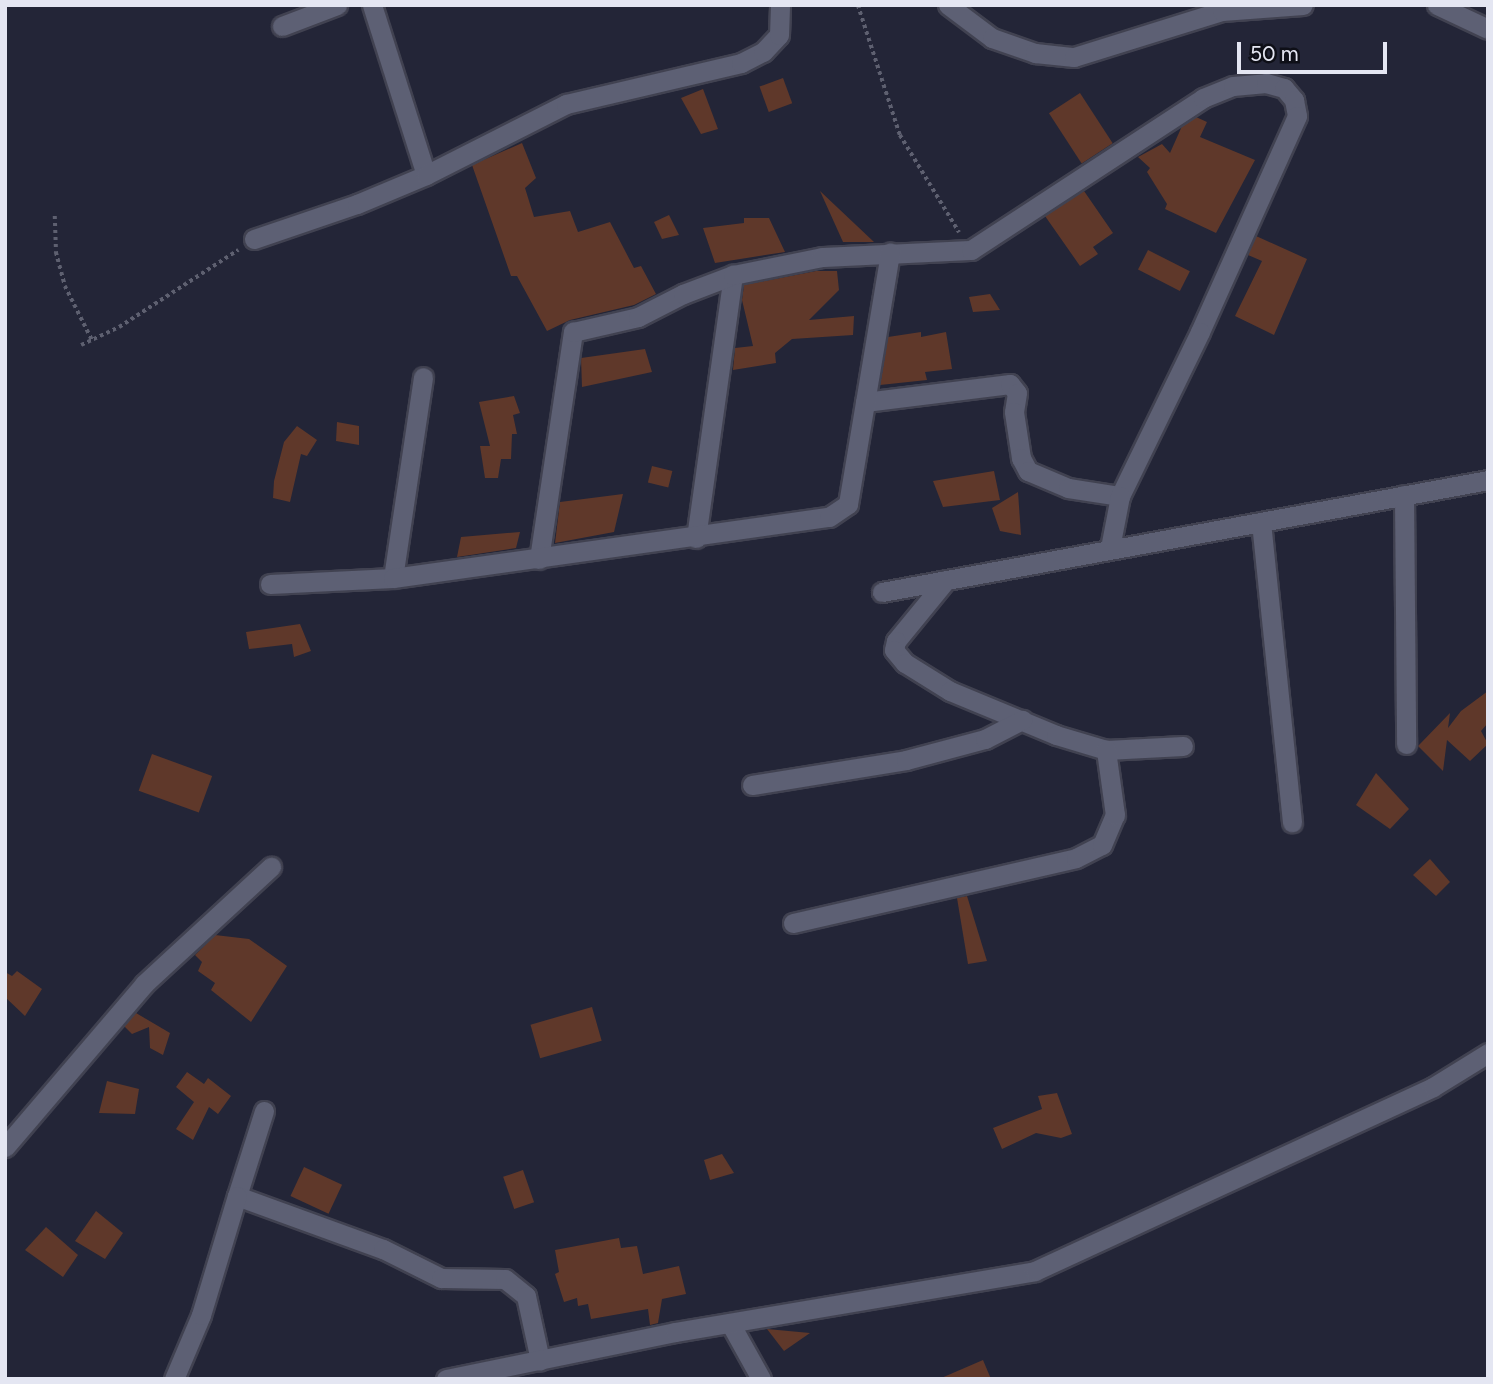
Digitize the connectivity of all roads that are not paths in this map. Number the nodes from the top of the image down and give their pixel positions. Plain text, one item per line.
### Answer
1 (337, 5) edge
2 (372, 5) edge
3 (779, 5) edge
4 (948, 5) edge
5 (1303, 5) edge
6 (1437, 5) edge
7 (282, 26) dead end
8 (1488, 29) edge
9 (426, 175) junction
10 (254, 239) road end
11 (890, 252) junction
12 (733, 275) junction
13 (424, 377) dead end
14 (865, 402) junction
15 (1488, 480) edge
16 (1404, 495) junction
17 (1120, 496) junction
18 (1261, 522) junction
19 (696, 538) junction
20 (1110, 548) junction
21 (539, 559) junction
22 (393, 578) junction
23 (946, 580) junction
24 (270, 584) dead end
25 (882, 592) dead end
26 (1022, 720) junction
27 (1406, 744) dead end
28 (1183, 746) dead end
29 (1106, 750) junction
30 (752, 785) dead end
31 (1292, 822) dead end
32 (271, 867) dead end
33 (793, 923) dead end
34 (1488, 1053) edge
35 (264, 1111) dead end
36 (5, 1147) edge
37 (237, 1196) junction
38 (730, 1324) junction
39 (540, 1360) junction
40 (174, 1379) edge
41 (446, 1379) edge
42 (761, 1379) edge

1 - 7 street
2 - 9 street
3 - 9 street
4 - 5 street
6 - 8 street
9 - 10 street
11 - 12 street
11 - 14 street
11 - 17 street
12 - 19 street
12 - 21 street
13 - 22 street
14 - 17 street
14 - 19 street
15 - 16 street
16 - 18 street
16 - 27 street
17 - 20 street
18 - 20 street
18 - 31 street
19 - 21 street
20 - 23 street
21 - 22 street
22 - 24 street
23 - 25 street
23 - 26 street
26 - 29 street
26 - 30 street
28 - 29 street
29 - 33 street
32 - 36 street
34 - 38 street
35 - 37 street
37 - 39 street
37 - 40 street
38 - 39 street
38 - 42 street
39 - 41 street

